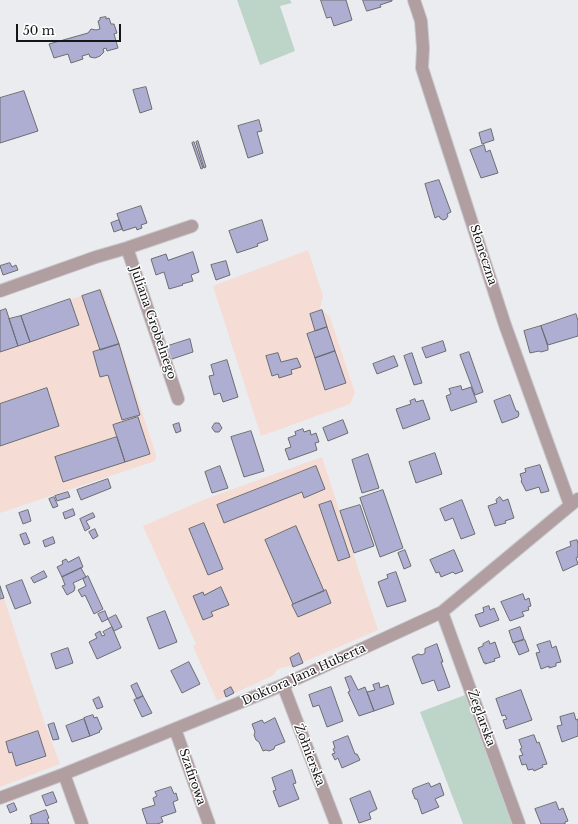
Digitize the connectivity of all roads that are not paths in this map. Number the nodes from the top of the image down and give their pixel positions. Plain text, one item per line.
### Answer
1 (414, 0) edge
2 (192, 226) dead end
3 (127, 248) junction
4 (0, 291) edge
5 (178, 398) dead end
6 (574, 502) edge
7 (442, 612) junction
8 (283, 686) junction
9 (175, 729) junction
10 (64, 774) junction
11 (0, 798) edge
12 (82, 824) edge
13 (208, 824) edge
14 (336, 824) edge
15 (519, 824) edge

1 - 6 street, Słoneczna
2 - 3 street
3 - 4 street
3 - 5 street, Juliana Grobelnego
6 - 7 street, Doktora Jana Huberta
7 - 8 street, Doktora Jana Huberta
7 - 15 street, Żeglarska
8 - 9 street, Doktora Jana Huberta
8 - 14 street, Żołnierska
9 - 10 street, Doktora Jana Huberta
9 - 13 street, Szafirowa
10 - 11 street, Doktora Jana Huberta
10 - 12 street

